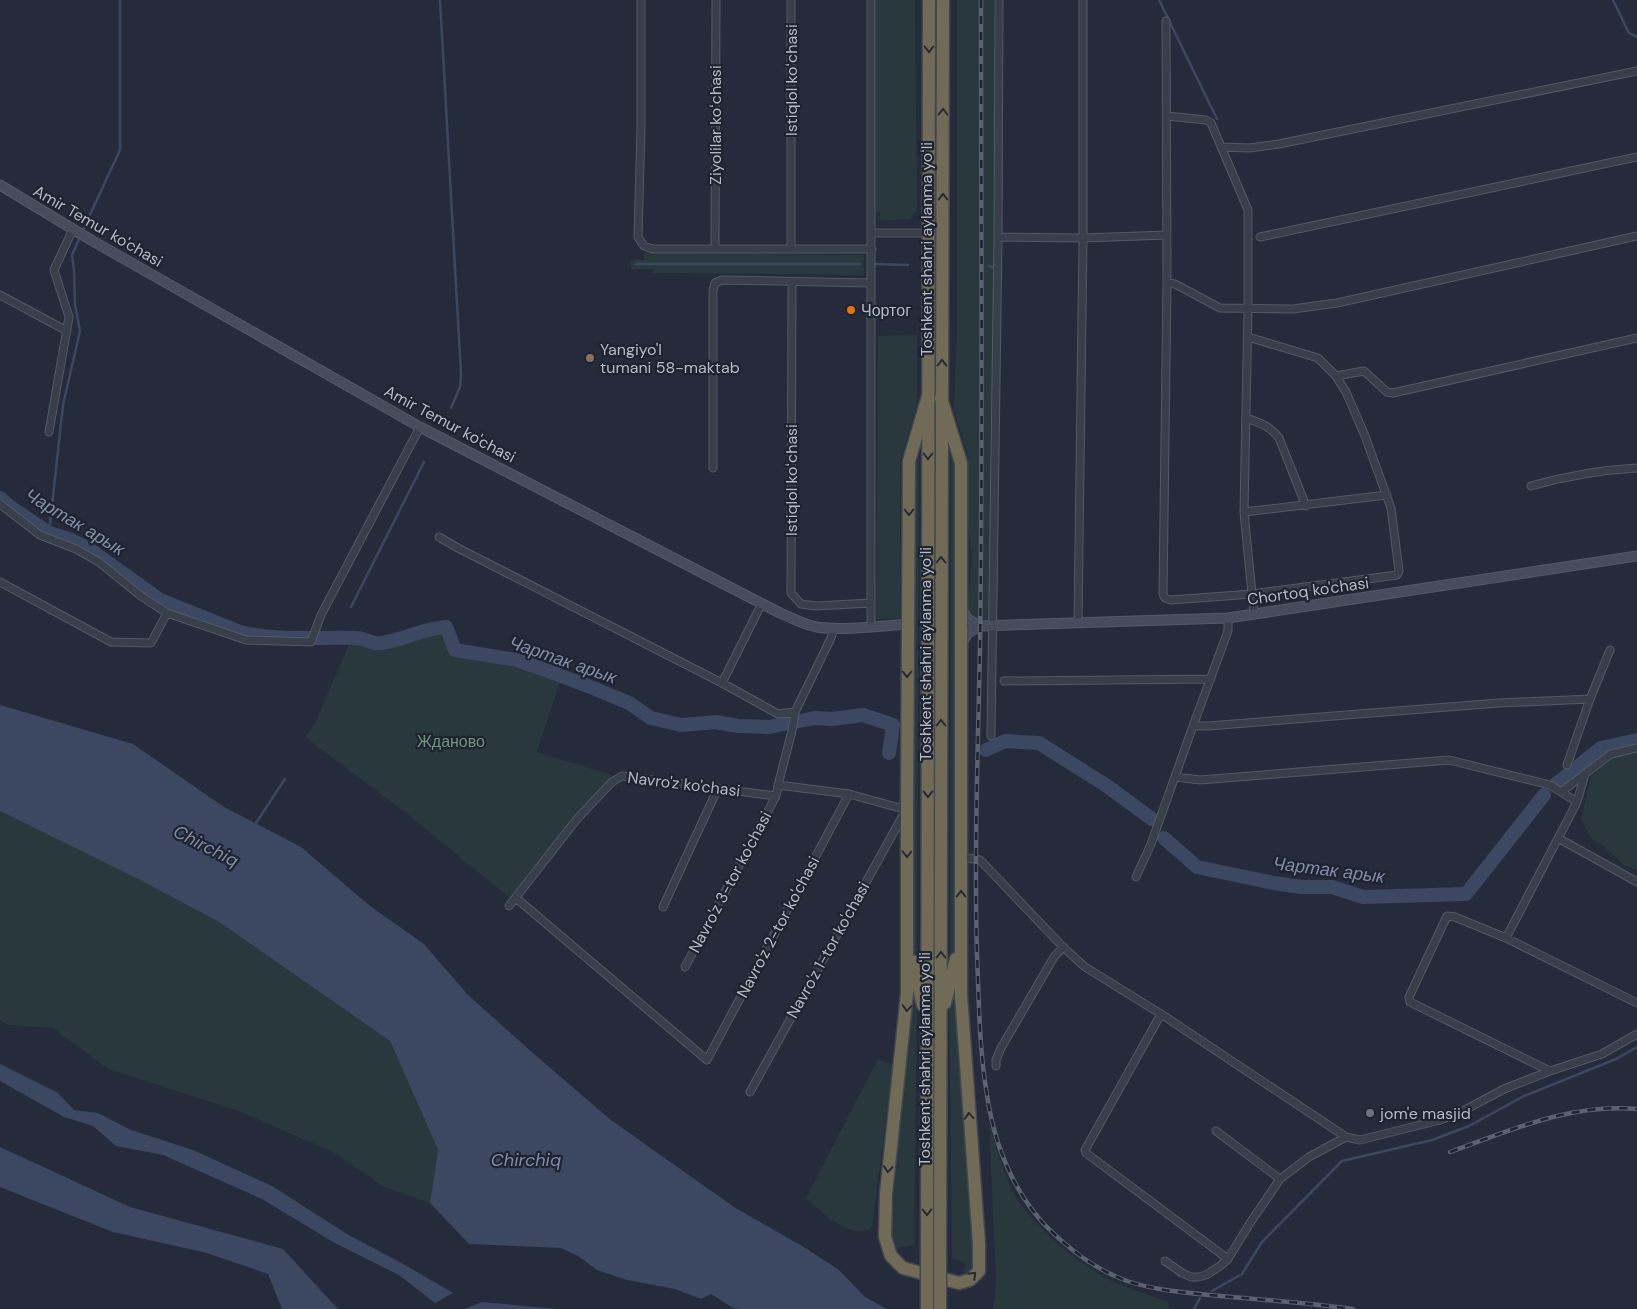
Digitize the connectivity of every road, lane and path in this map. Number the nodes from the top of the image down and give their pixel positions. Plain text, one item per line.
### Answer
1 (641, 0) edge
2 (716, 0) edge
3 (791, 0) edge
4 (871, 0) edge
5 (929, 0) edge
6 (943, 0) edge
7 (1000, 0) edge
8 (1083, 0) edge
9 (1166, 21) dead end
10 (1637, 71) edge
11 (1167, 116) junction
12 (1222, 146) junction
13 (1637, 157) edge
14 (0, 185) edge
15 (75, 230) junction
16 (872, 233) junction
17 (929, 233) junction
18 (943, 233) junction
19 (1167, 236) junction
20 (1637, 236) edge
21 (998, 237) junction
22 (1260, 237) dead end
23 (1083, 238) junction
24 (715, 249) junction
25 (791, 250) junction
26 (872, 250) junction
27 (792, 282) junction
28 (871, 283) junction
29 (1167, 283) junction
30 (0, 295) edge
31 (1248, 309) junction
32 (67, 331) junction
33 (1248, 337) junction
34 (1637, 338) edge
35 (1336, 376) junction
36 (928, 396) junction
37 (942, 398) junction
38 (1246, 418) junction
39 (420, 427) junction
40 (49, 432) dead end
41 (714, 468) dead end
42 (1637, 468) edge
43 (1531, 486) dead end
44 (1387, 495) junction
45 (0, 504) edge
46 (1306, 506) junction
47 (1244, 512) junction
48 (440, 536) dead end
49 (1637, 556) edge
50 (0, 582) edge
51 (1252, 594) junction
52 (871, 603) junction
53 (961, 603) junction
54 (762, 604) junction
55 (168, 613) junction
56 (1254, 614) junction
57 (1228, 618) junction
58 (1078, 623) junction
59 (908, 624) junction
60 (871, 626) junction
61 (980, 626) junction
62 (992, 626) junction
63 (834, 628) junction
64 (961, 648) junction
65 (1610, 650) dead end
66 (1211, 679) junction
67 (1004, 681) dead end
68 (722, 684) junction
69 (1590, 698) junction
70 (794, 714) junction
71 (1193, 726) junction
72 (991, 736) dead end
73 (1637, 748) edge
74 (1567, 765) dead end
75 (1586, 774) junction
76 (1176, 777) junction
77 (778, 785) junction
78 (718, 788) junction
79 (1561, 792) junction
80 (849, 794) junction
81 (776, 796) junction
82 (1577, 802) junction
83 (906, 808) junction
84 (1558, 838) junction
85 (961, 857) junction
86 (1136, 877) dead end
87 (1637, 882) edge
88 (516, 898) junction
89 (509, 906) dead end
90 (663, 906) dead end
91 (1506, 938) junction
92 (907, 942) junction
93 (961, 942) junction
94 (1063, 947) junction
95 (685, 967) dead end
96 (1637, 1003) edge
97 (1162, 1014) junction
98 (934, 1022) junction
99 (1637, 1034) edge
100 (996, 1066) dead end
101 (1550, 1070) junction
102 (750, 1092) dead end
103 (1216, 1131) dead end
104 (1346, 1138) junction
105 (1280, 1179) junction
106 (934, 1256) junction
107 (1228, 1258) junction
108 (1165, 1261) dead end
109 (927, 1309) edge
110 (940, 1309) edge

1 - 24 street
2 - 24 street, Ziyolilar koʻchasi
3 - 25 street, Istiqlol koʻchasi
4 - 16 street
5 -> 17 highway, Toshkent shahri aylanma yoʻli
18 -> 6 highway, Toshkent shahri aylanma yoʻli
7 - 21 street
8 - 23 street
9 - 11 street
10 - 12 street
11 - 12 street
11 - 19 street
12 - 31 street
13 - 22 street
14 - 15 main road, Amir Temur ko'chasi
15 - 32 street
15 - 39 main road, Amir Temur ko'chasi
16 - 17 street
16 - 26 street
17 - 18 highway
17 - 36 highway, Toshkent shahri aylanma yoʻli
37 -> 18 highway, Toshkent shahri aylanma yoʻli
19 - 23 street
19 - 29 street
20 - 31 street
21 - 23 street
21 - 62 street
23 - 58 street
24 - 25 street
25 - 26 street
26 - 28 street
27 - 28 street
27 - 41 street
27 - 52 street, Istiqlol koʻchasi
28 - 52 street
29 - 31 street
29 - 51 street
30 - 32 street
31 - 33 street
32 - 40 street
33 - 35 street
33 - 38 street
34 - 35 street
35 - 44 street
36 -> 59 highway
36 -> 98 highway, Toshkent shahri aylanma yoʻli
37 - 53 highway
98 -> 37 highway, Toshkent shahri aylanma yoʻli
38 - 46 street
38 - 47 street
39 - 54 main road, Amir Temur ko'chasi
39 - 55 street
42 - 43 street
44 - 46 street
44 - 51 street
45 - 55 street
46 - 47 street
47 - 51 street
48 - 68 street
49 - 56 main road, Chortoq ko'chasi
50 - 55 street
51 - 56 street
52 - 60 street
53 - 61 main road
53 - 64 highway
54 - 63 main road, Amir Temur ko'chasi
54 - 68 street
56 - 57 main road, Chortoq ko'chasi
57 - 58 main road, Chortoq ko'chasi
57 - 66 street
58 - 62 main road, Chortoq ko'chasi
59 - 60 main road, Amir Temur ko'chasi
59 -> 83 highway
60 - 63 main road, Amir Temur ko'chasi
61 - 62 main road, Chortoq ko'chasi
61 - 64 main road
62 - 72 street
63 - 70 street
64 - 85 highway
65 - 69 street
66 - 67 street
66 - 71 street
68 - 70 street
69 - 71 street
69 - 74 street
70 - 77 street
71 - 76 street
73 - 75 street
75 - 79 street
75 - 82 street
76 - 79 street
76 - 86 street
77 - 80 street
77 - 81 street
78 - 81 street, Navro'z ko'chasi
78 - 88 street, Navro'z ko'chasi
78 - 90 street
79 - 82 street
80 - 83 street
80 - 88 street, Navro'z 2-tor ko'chasi
81 - 95 street, Navro'z 3-tor ko'chasi
82 - 84 street
83 -> 92 highway
83 - 102 street, Navro'z 1-tor ko'chasi
84 - 87 street
84 - 91 street
93 -> 85 highway
85 - 94 street
88 - 89 street, Navro'z ko'chasi
91 - 96 street
91 - 101 street
92 -> 93 highway
92 - 98 highway
93 - 98 highway
94 - 97 street
94 - 100 street
97 - 104 street
97 - 107 street
98 - 106 highway, Toshkent shahri aylanma yoʻli
99 - 101 street
101 - 104 street
103 - 105 street
104 - 105 street
105 - 107 street
106 - 109 highway, Toshkent shahri aylanma yoʻli, bridge
106 - 110 highway, Toshkent shahri aylanma yoʻli, bridge
107 - 108 street

